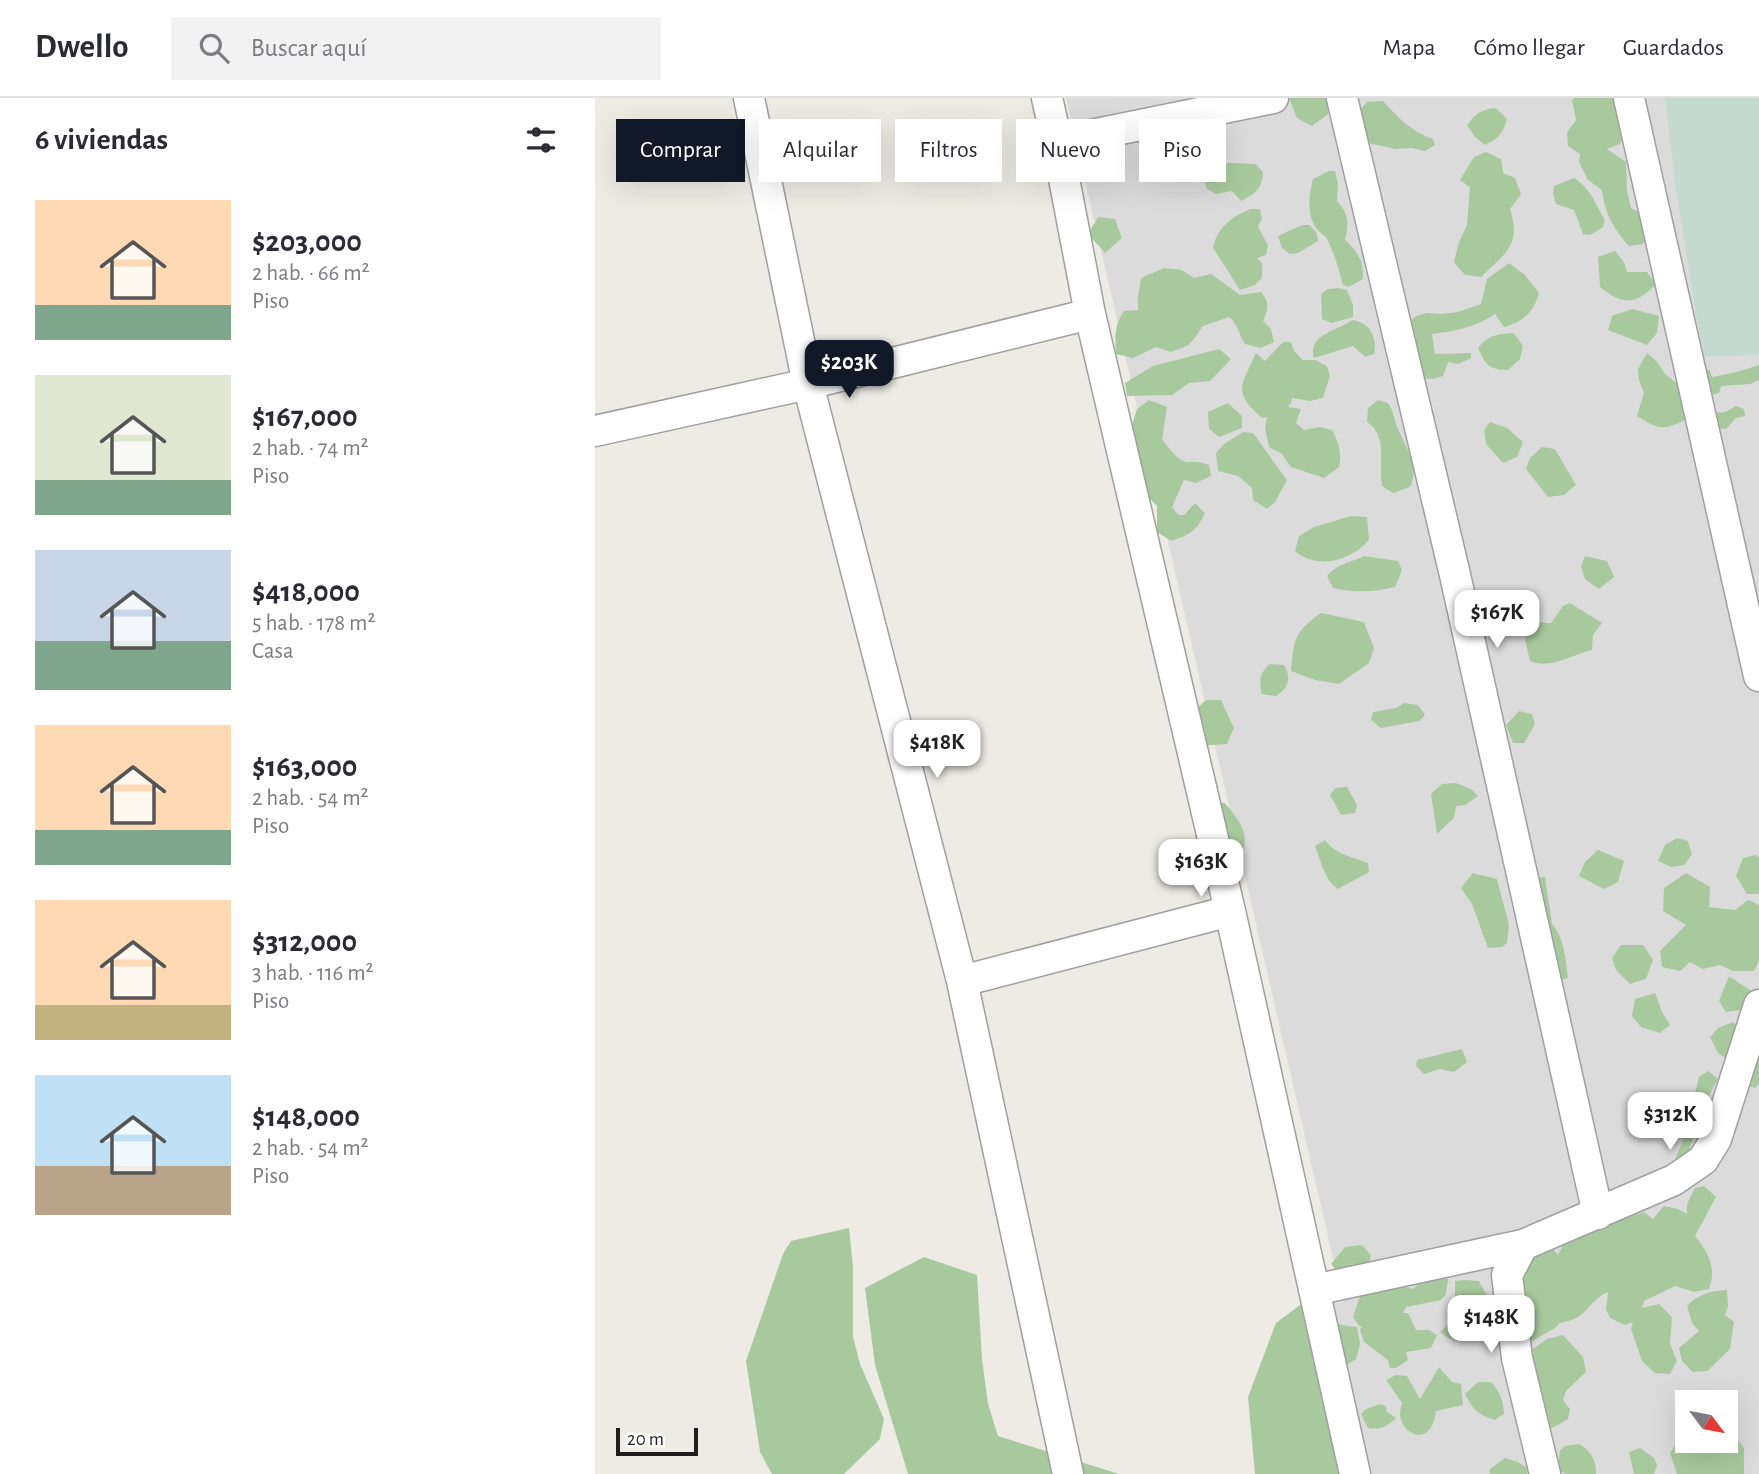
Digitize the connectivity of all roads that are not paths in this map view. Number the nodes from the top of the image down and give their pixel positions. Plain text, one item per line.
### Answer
1 (749, 98) edge
2 (1047, 98) edge
3 (1273, 98) edge
4 (1342, 98) edge
5 (1629, 98) edge
6 (1052, 119) edge
7 (1125, 128) edge
8 (1065, 182) edge
9 (1090, 314) junction
10 (808, 384) junction
11 (595, 431) edge
12 (1759, 676) edge
13 (1230, 911) junction
14 (962, 981) junction
15 (1758, 1015) edge
16 (1598, 1214) junction
17 (1523, 1245) junction
18 (1314, 1290) junction
19 (1068, 1474) edge
20 (1355, 1474) edge
21 (1545, 1474) edge

1 - 10 street
2 - 6 street
3 - 7 street
4 - 16 street
5 - 12 street
8 - 9 street
9 - 10 street
9 - 13 street
10 - 11 street
10 - 14 street
13 - 14 street
13 - 18 street
14 - 19 street
15 - 16 street
16 - 17 street
17 - 18 street
17 - 21 street
18 - 20 street

